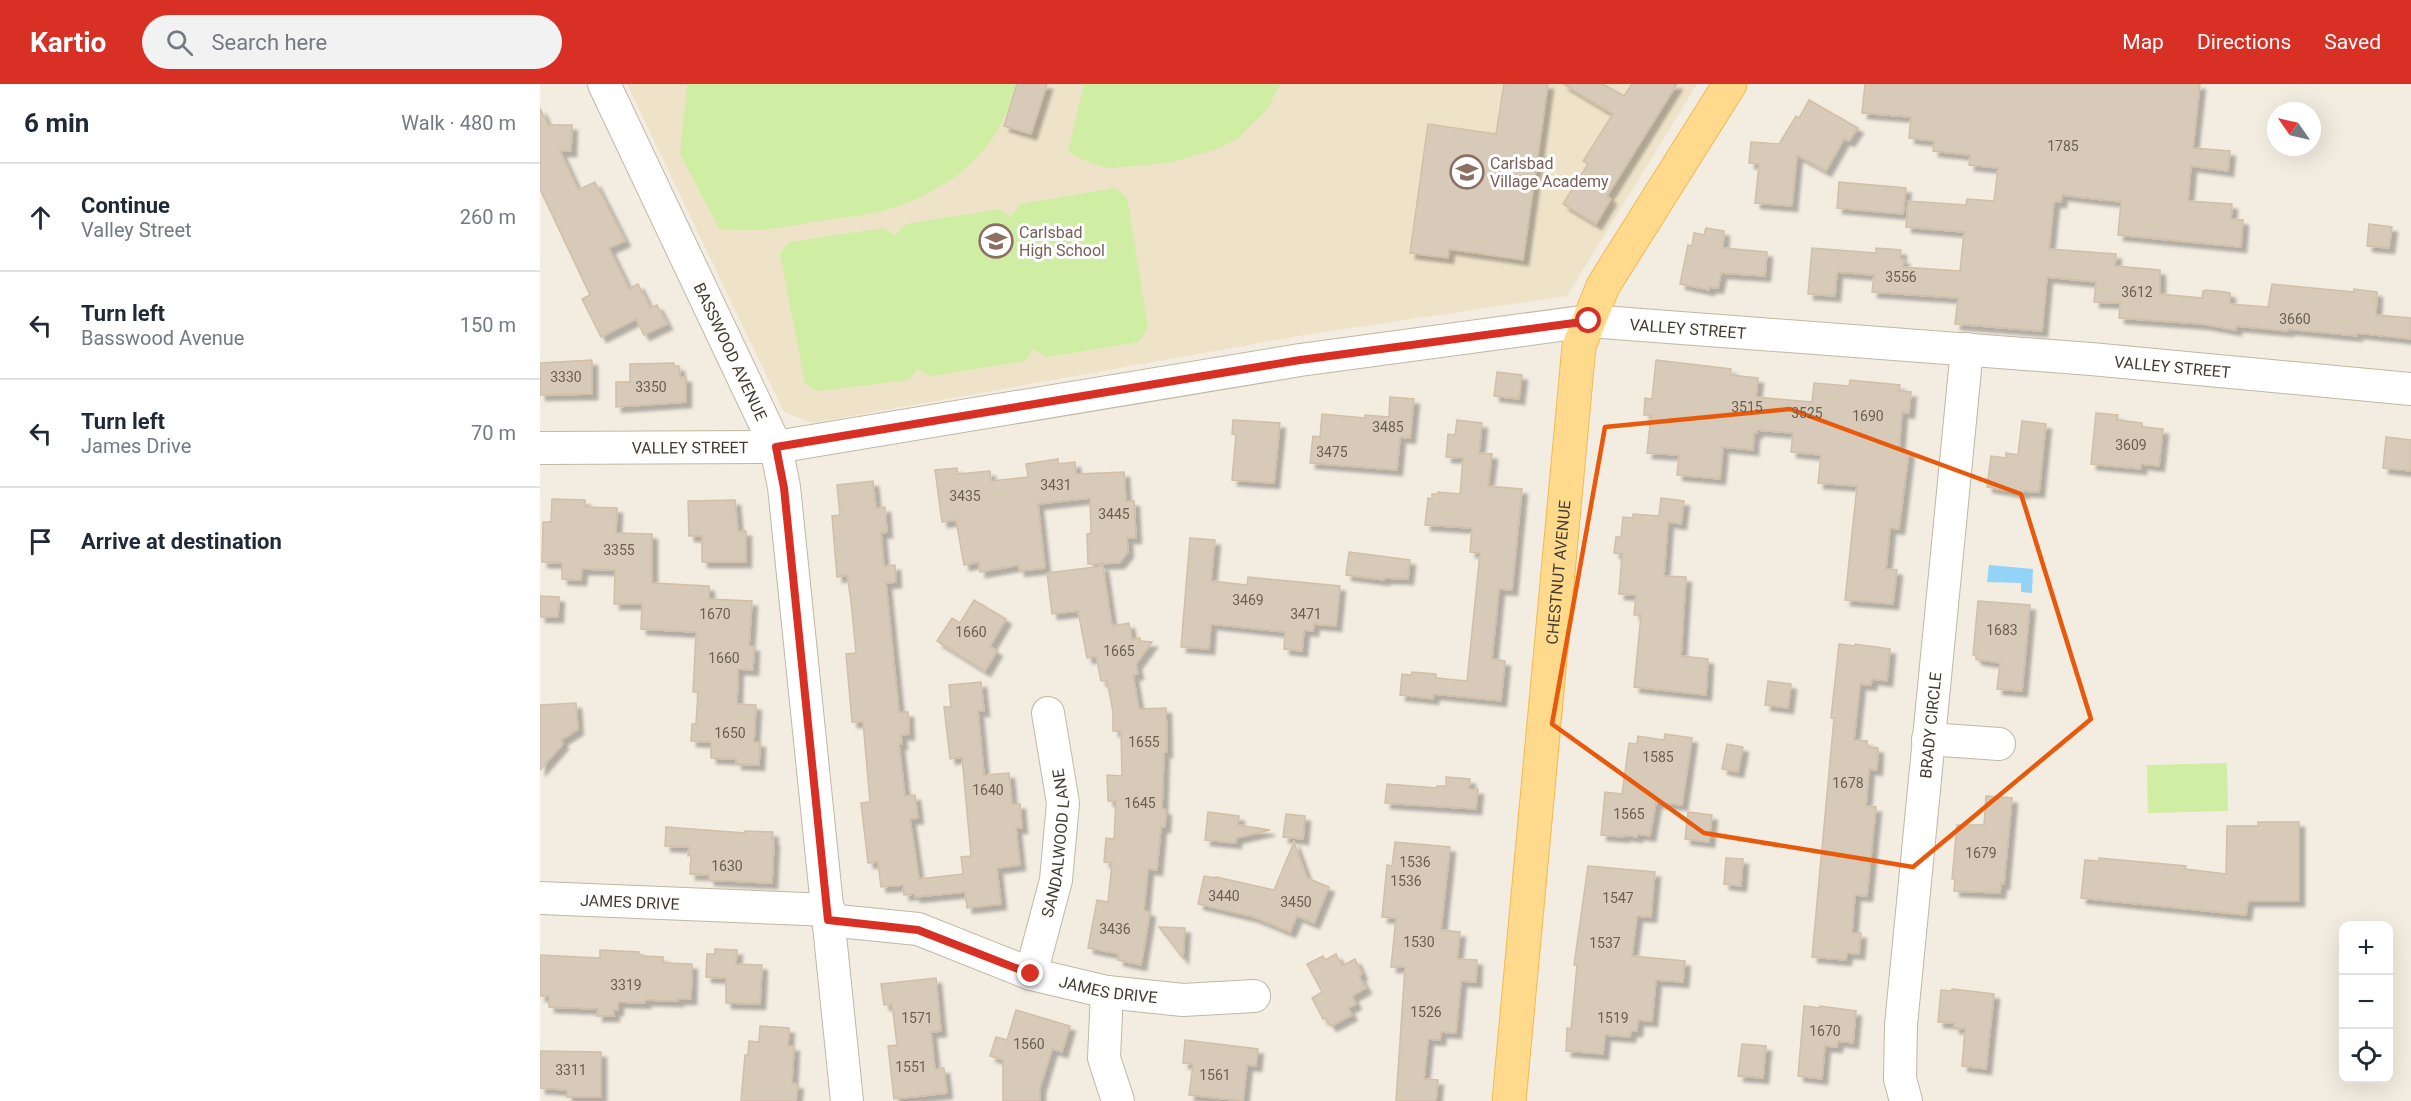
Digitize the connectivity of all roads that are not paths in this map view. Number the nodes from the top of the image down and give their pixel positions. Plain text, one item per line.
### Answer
1 (604, 84) edge
2 (1730, 84) edge
3 (1589, 321) junction
4 (1967, 350) junction
5 (2411, 389) edge
6 (776, 447) junction
7 (540, 448) edge
8 (1048, 713) dead end
9 (1928, 739) junction
10 (1999, 744) dead end
11 (540, 898) edge
12 (828, 915) junction
13 (1031, 974) junction
14 (1107, 992) junction
15 (1254, 996) dead end
16 (847, 1101) edge
17 (1118, 1101) edge
18 (1509, 1101) edge
19 (1906, 1101) edge

1 - 6 street, BASSWOOD AVENUE
2 - 3 main road, CHESTNUT AVENUE
3 - 4 street, VALLEY STREET
3 - 6 street, VALLEY STREET
3 - 18 main road, CHESTNUT AVENUE
4 - 5 street, VALLEY STREET
4 - 9 street, BRADY CIRCLE
6 - 7 street, VALLEY STREET
6 - 12 street, BASSWOOD AVENUE
8 - 13 street, SANDALWOOD LANE
9 - 10 street
9 - 19 street, BRADY CIRCLE
11 - 12 street, JAMES DRIVE
12 - 13 street, JAMES DRIVE
12 - 16 street, BASSWOOD AVENUE
13 - 14 street, JAMES DRIVE
14 - 15 street, JAMES DRIVE
14 - 17 street

